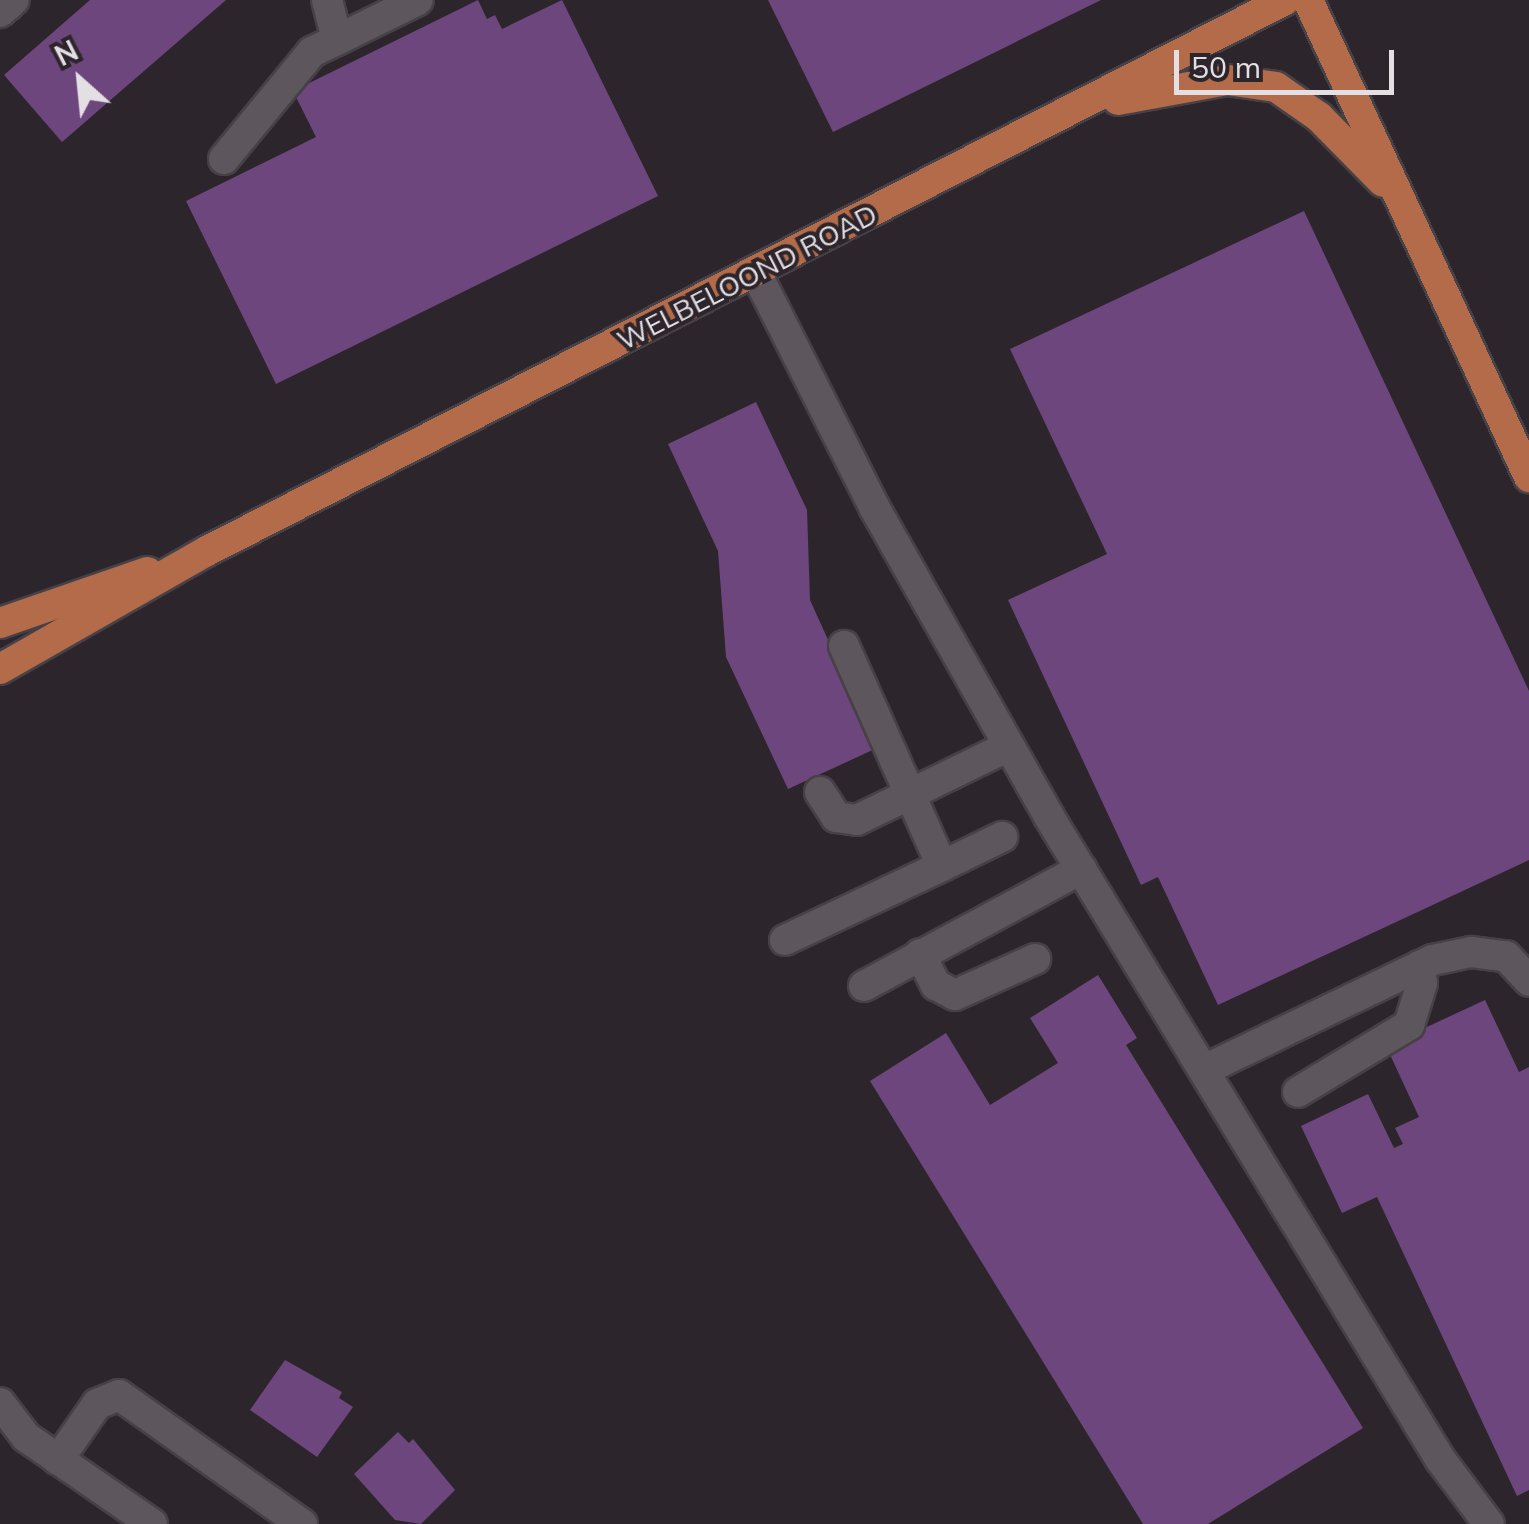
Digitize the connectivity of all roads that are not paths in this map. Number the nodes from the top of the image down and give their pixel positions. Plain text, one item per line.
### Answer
1 (14, 0) edge
2 (327, 0) edge
3 (418, 0) edge
4 (1285, 0) edge
5 (1308, 0) edge
6 (0, 12) edge
7 (337, 40) junction
8 (1076, 110) junction
9 (224, 159) dead end
10 (1400, 198) junction
11 (756, 273) junction
12 (1529, 477) edge
13 (207, 552) junction
14 (0, 623) edge
15 (844, 646) dead end
16 (0, 670) edge
17 (1009, 746) junction
18 (820, 792) dead end
19 (910, 795) junction
20 (1002, 837) dead end
21 (942, 866) junction
22 (1081, 868) junction
23 (785, 940) dead end
24 (920, 954) junction
25 (1036, 958) dead end
26 (1420, 966) junction
27 (1529, 981) edge
28 (864, 986) dead end
29 (1204, 1070) junction
30 (1298, 1092) dead end
31 (0, 1403) edge
32 (58, 1460) junction
33 (152, 1524) edge
34 (302, 1524) edge
35 (1489, 1524) edge

1 - 6 street
2 - 7 street
3 - 7 street
4 - 8 main road, WELBELOOND ROAD
5 - 10 main road
7 - 9 street
8 - 10 main road
8 - 11 main road, WELBELOOND ROAD
10 - 12 main road
11 - 13 main road, WELBELOOND ROAD
11 - 17 street
13 - 14 main road, WELBELOOND ROAD
13 - 16 main road, WELBELOOND ROAD
15 - 19 street
17 - 19 street
17 - 22 street
18 - 19 street
19 - 21 street
20 - 21 street
21 - 23 street
22 - 24 street
22 - 29 street
24 - 25 street
24 - 28 street
26 - 27 street
26 - 29 street
26 - 30 street
29 - 35 street
31 - 32 street
32 - 33 street
32 - 34 street

